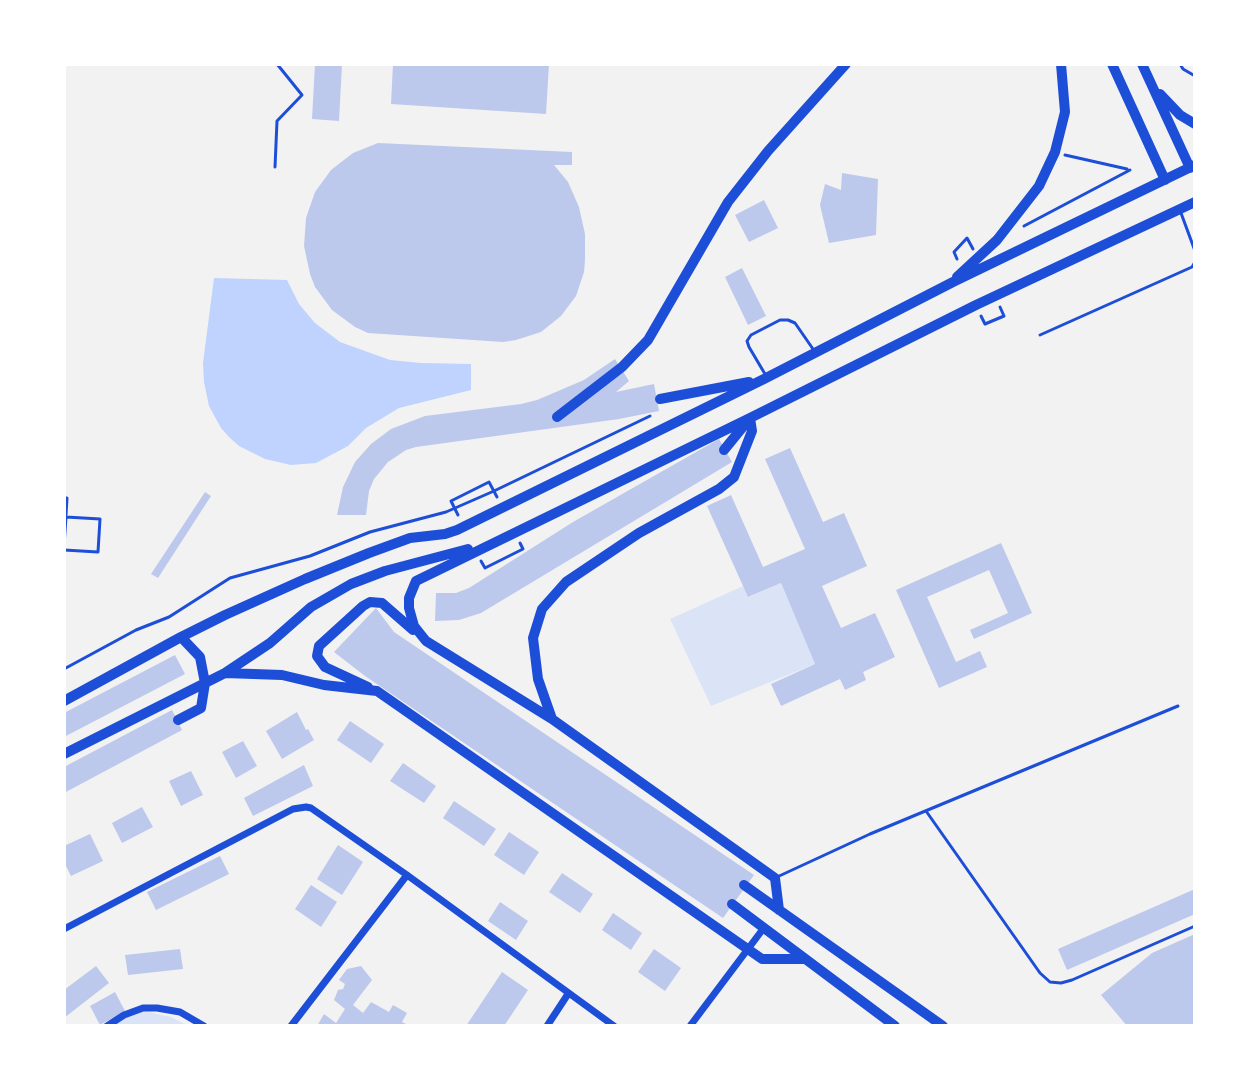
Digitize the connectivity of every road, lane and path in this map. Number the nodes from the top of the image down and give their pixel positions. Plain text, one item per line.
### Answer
1 (277, 64) edge
2 (846, 64) edge
3 (1061, 64) edge
4 (1112, 64) edge
5 (1142, 64) edge
6 (1180, 64) edge
7 (1195, 76) edge
8 (1153, 87) junction
9 (1195, 124) edge
10 (1065, 155) dead end
11 (1192, 166) edge
12 (275, 167) dead end
13 (1165, 180) junction
14 (1195, 202) edge
15 (1180, 210) junction
16 (1024, 226) dead end
17 (967, 238) dead end
18 (1195, 251) edge
19 (954, 252) dead end
20 (1195, 262) edge
21 (953, 282) junction
22 (1004, 316) dead end
23 (985, 324) dead end
24 (1040, 335) dead end
25 (815, 353) junction
26 (766, 378) junction
27 (660, 399) dead end
28 (650, 416) dead end
29 (557, 417) dead end
30 (750, 418) junction
31 (724, 450) dead end
32 (494, 491) junction
33 (64, 498) edge
34 (451, 501) dead end
35 (502, 508) junction
36 (66, 517) edge
37 (485, 545) junction
38 (64, 548) edge
39 (523, 549) dead end
40 (485, 568) dead end
41 (181, 637) junction
42 (426, 641) junction
43 (64, 669) edge
44 (225, 673) junction
45 (205, 683) junction
46 (377, 691) junction
47 (64, 701) edge
48 (1178, 706) dead end
49 (552, 719) junction
50 (178, 720) dead end
51 (64, 754) edge
52 (925, 811) junction
53 (407, 875) junction
54 (775, 878) junction
55 (744, 885) dead end
56 (732, 904) dead end
57 (779, 910) junction
58 (1195, 926) edge
59 (64, 929) edge
60 (763, 929) junction
61 (748, 949) junction
62 (805, 959) junction
63 (568, 994) junction
64 (107, 1026) edge
65 (204, 1026) edge
66 (291, 1026) edge
67 (547, 1026) edge
68 (614, 1026) edge
69 (690, 1026) edge
70 (895, 1026) edge
71 (943, 1026) edge

1 - 12 path
2 - 29 main road
3 - 21 main road
4 - 13 main road
5 - 8 main road
6 - 7 path
8 - 9 main road
8 - 11 main road
10 - 16 path
11 - 13 main road
13 - 21 main road
14 - 15 main road
15 - 18 lane
15 - 30 main road
17 - 19 path
20 - 24 lane
21 - 25 main road
22 - 23 path
25 - 26 main road
25 - 26 lane
26 - 27 main road
26 - 35 main road
28 - 32 path
30 - 31 main road
30 - 37 main road
30 - 49 main road
32 - 34 path
32 - 35 path
32 - 43 path
33 - 36 path
35 - 41 main road
36 - 38 path
36 - 38 path
37 - 42 main road
37 - 44 main road
39 - 40 path
41 - 45 main road
41 - 47 main road
42 - 46 main road
42 - 49 main road
44 - 45 main road
44 - 46 main road
45 - 50 main road
45 - 51 main road
46 - 61 main road
48 - 52 lane
49 - 54 main road
52 - 54 lane
52 - 58 lane
53 - 59 street
53 - 63 street
53 - 66 street
54 - 57 main road
55 - 57 main road
56 - 60 main road
57 - 71 main road
60 - 61 street
60 - 62 main road
61 - 62 main road
61 - 69 street
62 - 70 main road
63 - 67 street
63 - 68 street
64 - 65 street

